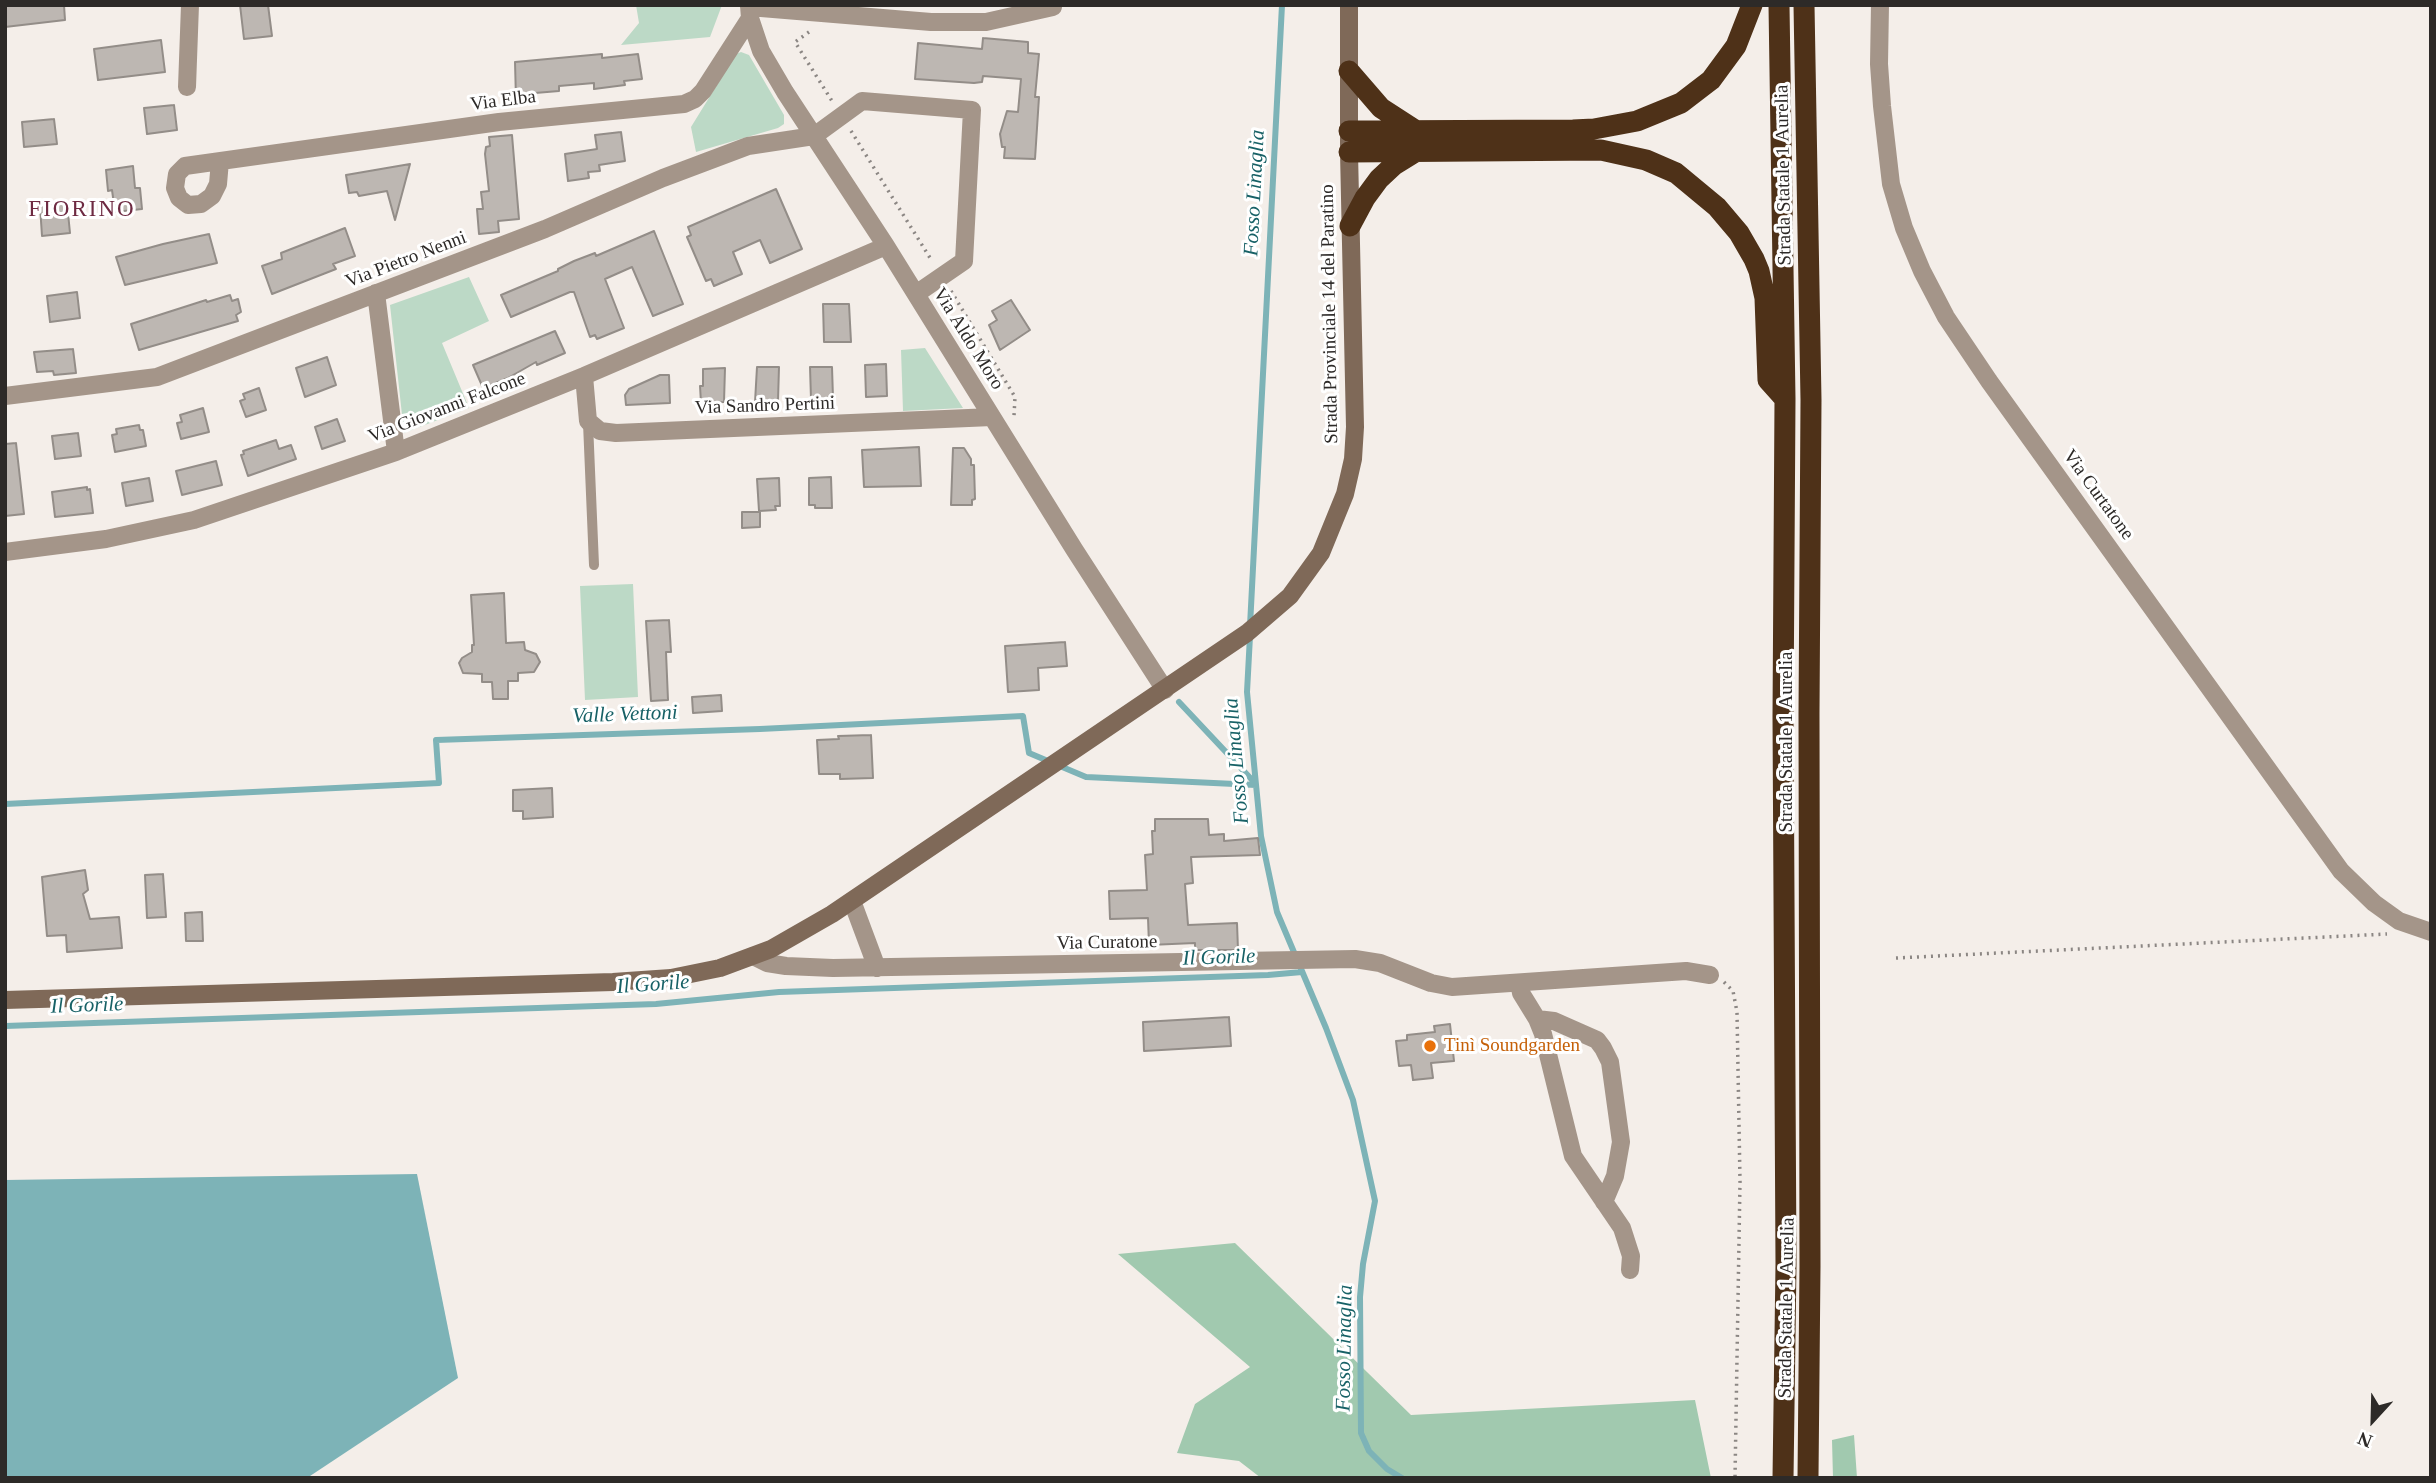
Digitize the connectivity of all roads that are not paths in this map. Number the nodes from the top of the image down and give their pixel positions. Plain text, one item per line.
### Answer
1 (190, 5) edge
2 (1349, 5) edge
3 (1752, 5) edge
4 (1779, 5) edge
5 (1804, 5) edge
6 (1880, 5) edge
7 (1054, 6) edge
8 (749, 10) edge
9 (1349, 71) junction
10 (187, 87) dead end
11 (814, 136) junction
12 (1349, 141) junction
13 (1417, 141) junction
14 (220, 161) dead end
15 (1350, 226) junction
16 (886, 246) junction
17 (376, 293) junction
18 (916, 294) junction
19 (584, 376) junction
20 (5, 396) edge
21 (1785, 399) junction
22 (992, 417) junction
23 (588, 421) junction
24 (396, 452) junction
25 (5, 552) edge
26 (594, 565) dead end
27 (1165, 690) junction
28 (852, 901) junction
29 (2431, 932) edge
30 (753, 956) junction
31 (877, 968) junction
32 (1710, 975) road end
33 (1519, 983) junction
34 (5, 1000) edge
35 (1537, 1019) junction
36 (1604, 1202) junction
37 (1630, 1270) dead end
38 (1783, 1478) edge
39 (1808, 1478) edge

1 - 10 street
2 - 9 main road, Strada Provinciale 14 del Paratino
3 - 13 highway
4 - 21 highway, Strada Statale 1 Aurelia
5 - 39 highway, Strada Statale 1 Aurelia
6 - 29 street, Via Curtatone
7 - 8 street
8 - 11 street, Via Aldo Moro
8 - 14 street, Via Elba
9 - 12 main road, Strada Provinciale 14 del Paratino
9 - 13 highway
11 - 16 street, Via Aldo Moro
11 - 17 street, Via Pietro Nenni
11 - 18 street
12 - 13 highway
12 - 15 main road, Strada Provinciale 14 del Paratino
13 - 15 highway
13 - 21 highway
15 - 27 main road, Strada Provinciale 14 del Paratino
16 - 18 street, Via Aldo Moro
16 - 19 street, Via Giovanni Falcone
17 - 20 street, Via Pietro Nenni
17 - 24 street
18 - 22 street, Via Aldo Moro
19 - 23 street
19 - 24 street, Via Giovanni Falcone
21 - 38 highway, Strada Statale 1 Aurelia
22 - 23 street, Via Sandro Pertini
22 - 27 street, Via Aldo Moro
23 - 26 lane
24 - 25 street, Via Giovanni Falcone
27 - 28 main road, Strada Provinciale 14 del Paratino
28 - 30 main road, Strada Provinciale 14 del Paratino
28 - 31 street
30 - 31 street, Via Curatone
30 - 34 main road, Strada Provinciale 14 del Paratino
31 - 33 street, Via Curatone
32 - 33 street, Via Curatone
33 - 35 street
35 - 36 street
35 - 36 street
36 - 37 street

